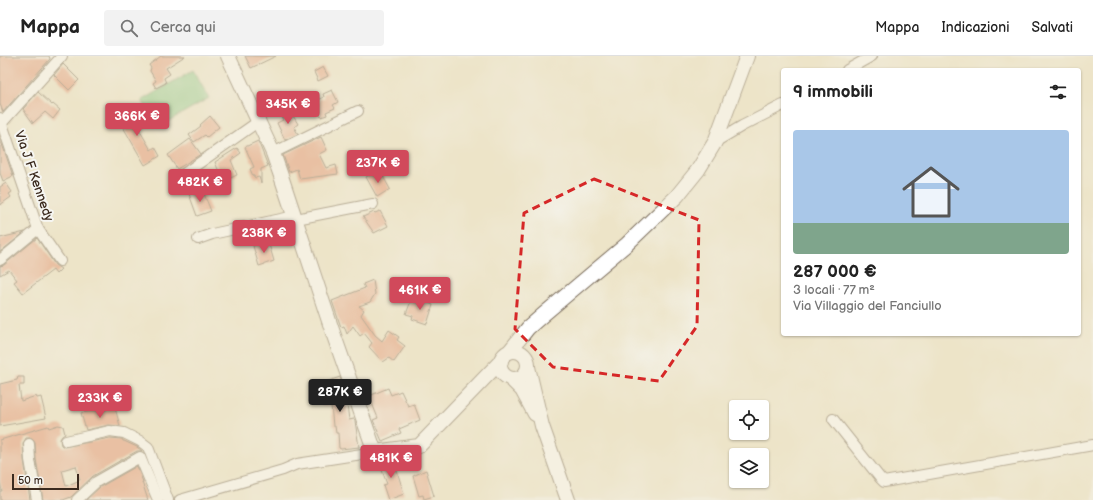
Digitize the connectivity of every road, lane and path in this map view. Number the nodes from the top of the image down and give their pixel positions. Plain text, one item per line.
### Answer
1 (228, 56) edge
2 (747, 56) edge
3 (872, 56) edge
4 (57, 58) edge
5 (851, 68) edge
6 (781, 106) edge
7 (358, 111) dead end
8 (258, 121) junction
9 (1, 122) edge
10 (715, 142) junction
11 (273, 153) junction
12 (178, 178) dead end
13 (373, 204) dead end
14 (296, 218) junction
15 (38, 228) junction
16 (198, 239) dead end
17 (0, 260) edge
18 (60, 260) dead end
19 (534, 322) junction
20 (505, 357) junction
21 (528, 363) junction
22 (509, 378) junction
23 (480, 384) junction
24 (833, 419) dead end
25 (542, 426) junction
26 (66, 441) dead end
27 (29, 444) dead end
28 (1093, 445) edge
29 (375, 452) junction
30 (37, 500) edge
31 (77, 500) edge
32 (158, 500) edge
33 (168, 500) edge
34 (180, 500) edge
35 (568, 500) edge

1 - 8 main road
2 - 10 main road
3 - 5 street
4 - 9 street
6 - 10 street
7 - 11 street
8 - 11 main road
8 - 12 street
9 - 15 street, Via J F Kennedy
10 - 19 main road
11 - 14 main road
13 - 14 street
14 - 16 street
14 - 29 main road
15 - 17 street
15 - 18 street, Via J F Kennedy
19 - 20 main road
19 - 21 main road
20 - 21 main road
20 - 22 main road
20 - 23 main road
21 - 22 main road
21 - 25 main road
22 - 23 main road
22 - 25 main road
23 - 29 main road
24 - 28 street
25 - 35 main road
26 - 33 street
27 - 30 street
29 - 34 street
31 - 32 street

